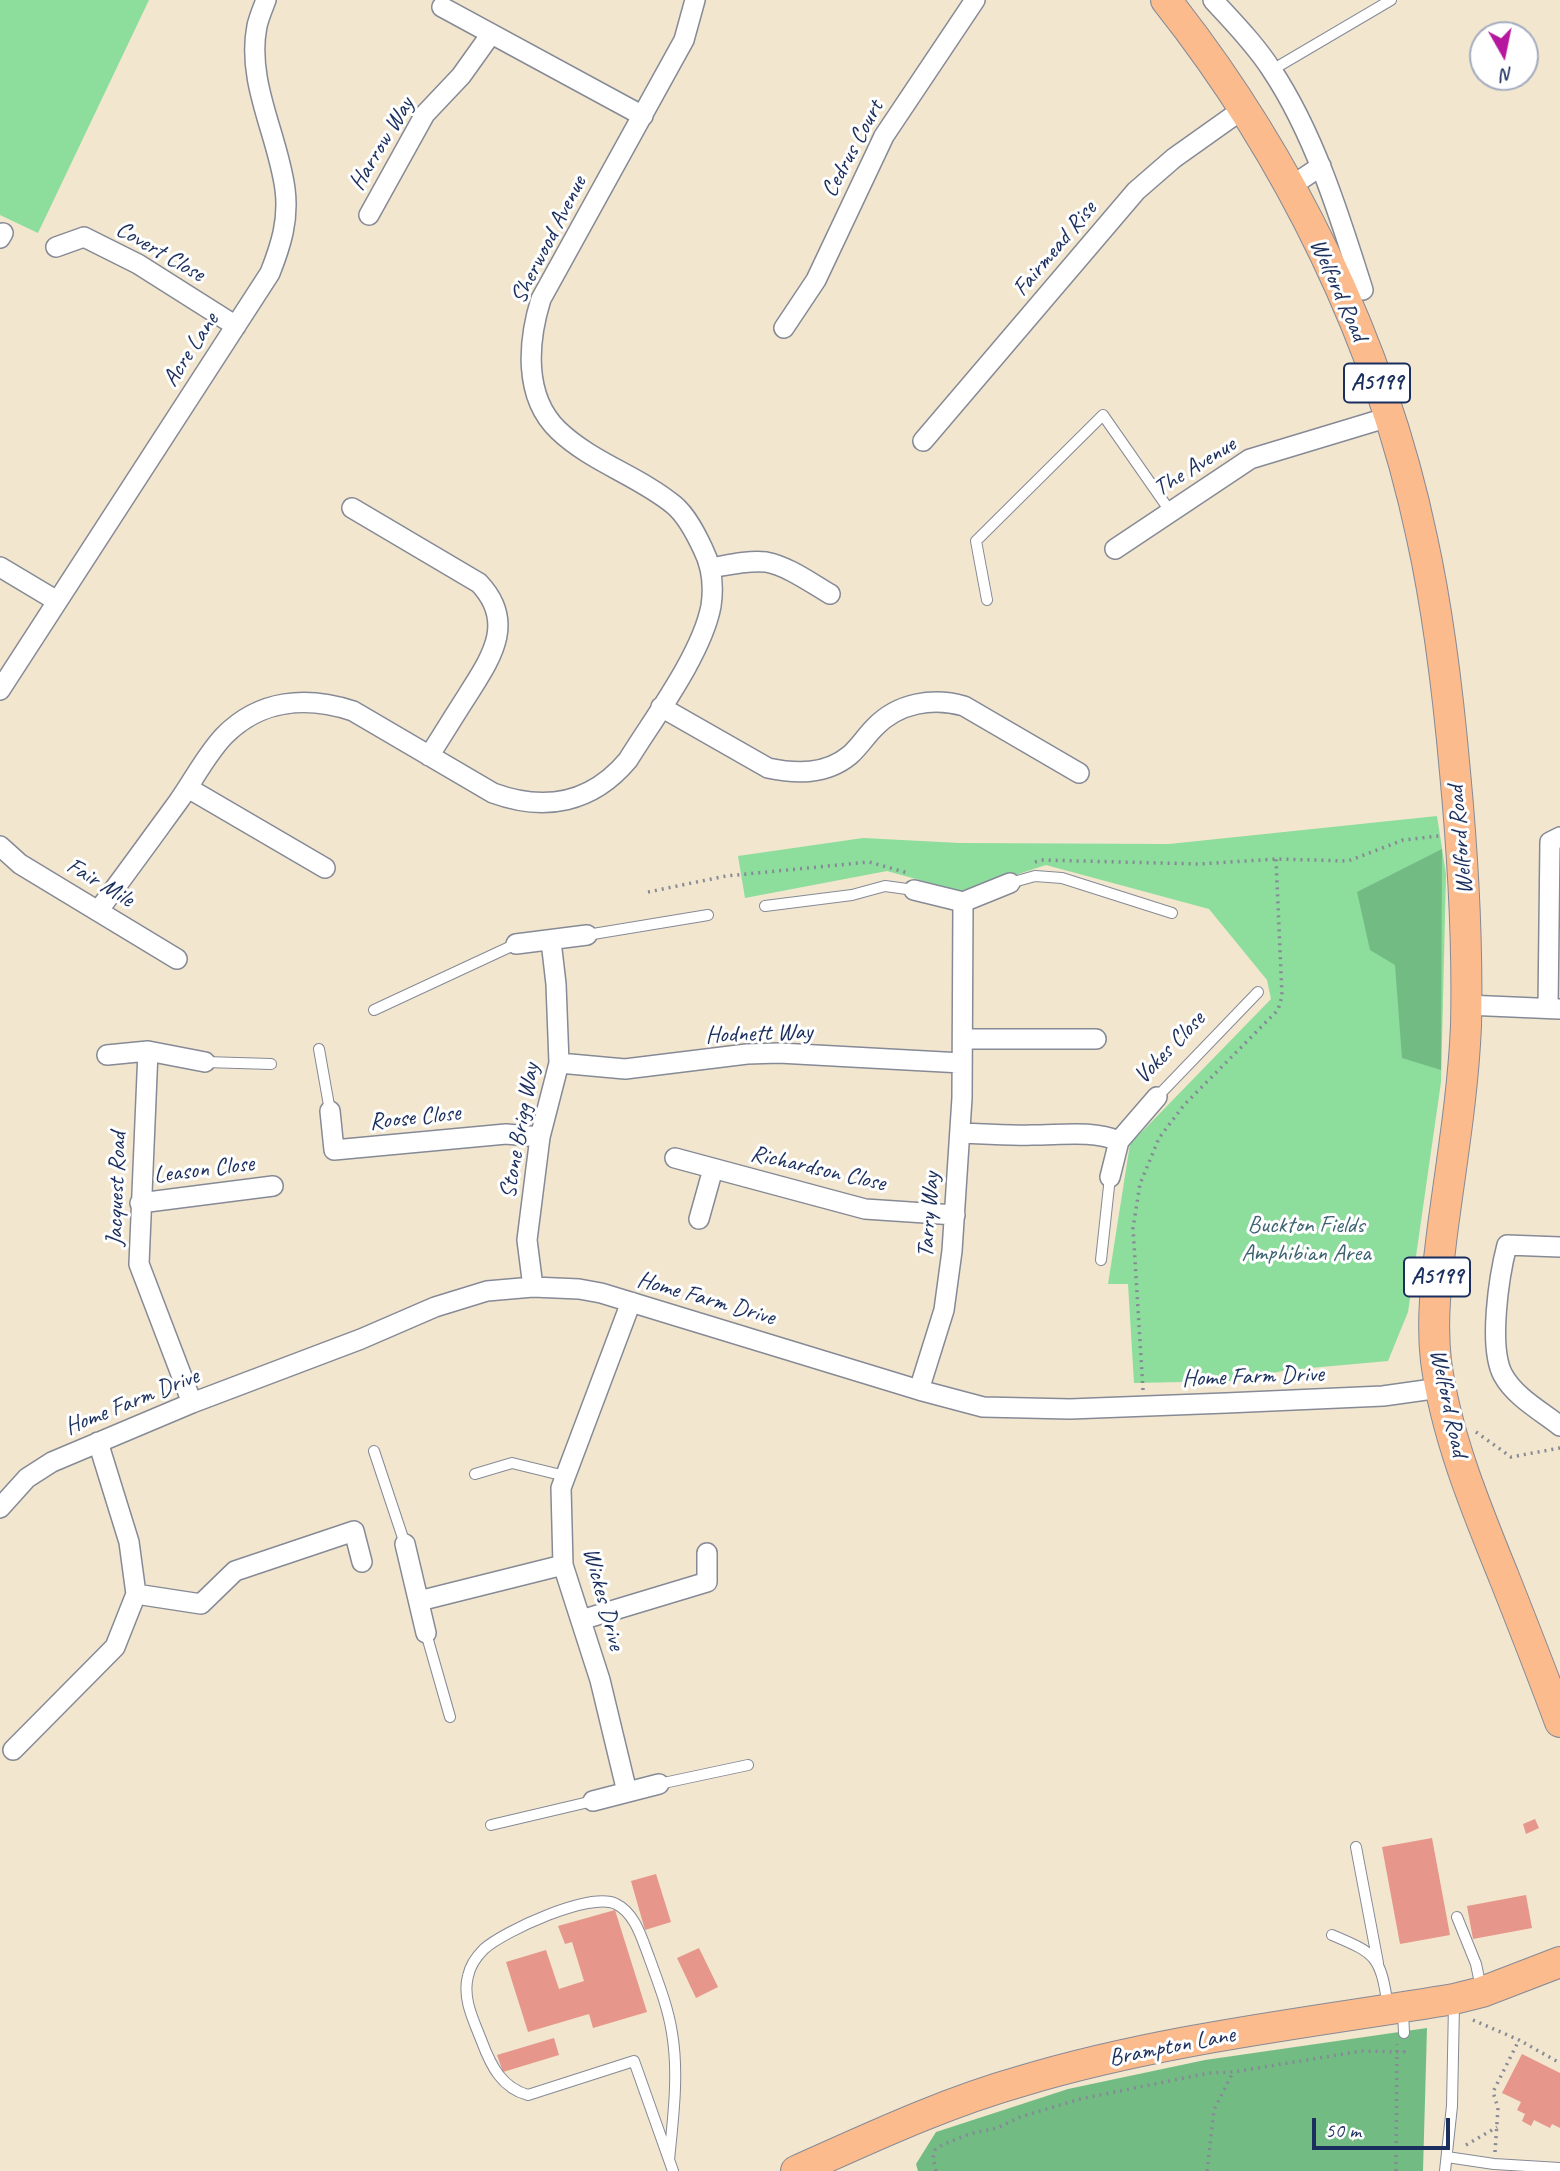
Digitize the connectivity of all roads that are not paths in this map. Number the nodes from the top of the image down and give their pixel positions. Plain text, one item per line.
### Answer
1 (266, 0) edge
2 (695, 0) edge
3 (975, 0) edge
4 (1166, 0) edge
5 (1213, 0) edge
6 (1391, 0) edge
7 (442, 7) dead end
8 (491, 34) junction
9 (1272, 70) junction
10 (1243, 109) junction
11 (643, 116) junction
12 (1321, 166) junction
13 (1290, 187) junction
14 (369, 215) dead end
15 (55, 247) dead end
16 (1363, 290) dead end
17 (236, 326) junction
18 (784, 328) dead end
19 (1389, 417) junction
20 (923, 441) dead end
21 (352, 508) dead end
22 (1170, 511) junction
23 (1115, 549) dead end
24 (0, 567) edge
25 (710, 568) junction
26 (830, 594) dead end
27 (987, 600) dead end
28 (57, 601) junction
29 (0, 690) edge
30 (662, 706) junction
31 (429, 756) junction
32 (1079, 773) dead end
33 (188, 788) junction
34 (1560, 837) edge
35 (0, 846) edge
36 (324, 868) dead end
37 (1010, 883) joint
38 (914, 890) joint
39 (963, 902) junction
40 (765, 906) dead end
41 (98, 911) junction
42 (1172, 913) dead end
43 (708, 915) dead end
44 (587, 935) joint
45 (551, 941) junction
46 (516, 943) joint
47 (177, 959) dead end
48 (1258, 992) dead end
49 (1466, 1005) junction
50 (1554, 1008) edge
51 (374, 1010) dead end
52 (963, 1039) junction
53 (1096, 1039) dead end
54 (319, 1049) dead end
55 (148, 1051) junction
56 (107, 1055) dead end
57 (205, 1062) joint
58 (559, 1063) junction
59 (962, 1063) junction
60 (271, 1064) dead end
61 (1157, 1097) joint
62 (330, 1111) joint
63 (961, 1133) junction
64 (540, 1137) junction
65 (1119, 1141) junction
66 (675, 1158) dead end
67 (713, 1170) junction
68 (1110, 1177) joint
69 (273, 1186) dead end
70 (140, 1203) junction
71 (955, 1216) junction
72 (699, 1219) dead end
73 (1560, 1247) edge
74 (1101, 1260) dead end
75 (533, 1287) junction
76 (631, 1302) junction
77 (1440, 1388) junction
78 (919, 1390) junction
79 (192, 1403) junction
80 (1560, 1426) edge
81 (98, 1443) junction
82 (374, 1451) dead end
83 (475, 1474) dead end
84 (565, 1476) junction
85 (0, 1508) edge
86 (405, 1544) joint
87 (707, 1553) dead end
88 (362, 1562) dead end
89 (563, 1565) junction
90 (136, 1594) junction
91 (419, 1601) junction
92 (581, 1620) junction
93 (426, 1633) joint
94 (450, 1717) dead end
95 (1560, 1722) edge
96 (13, 1750) dead end
97 (748, 1765) dead end
98 (659, 1784) joint
99 (627, 1792) junction
100 (593, 1801) joint
101 (491, 1825) dead end
102 (1356, 1847) dead end
103 (1457, 1917) dead end
104 (1332, 1935) dead end
105 (1560, 1962) edge
106 (1378, 1963) junction
107 (1469, 2003) junction
108 (1398, 2021) junction
109 (1447, 2157) junction
110 (669, 2160) junction
111 (1560, 2168) edge
112 (673, 2171) edge
113 (796, 2171) edge
114 (1445, 2171) edge

1 - 17 street, Acre Lane
2 - 11 street, Sherwood Avenue
3 - 18 street, Cedrus Court
4 - 10 main road, Welford Road / A5199
5 - 9 street, Welford Road
6 - 9 lane
7 - 8 street
8 - 11 street
8 - 14 street, Harrow Way
9 - 12 street, Welford Road
10 - 13 main road, Welford Road / A5199
10 - 20 street, Fairmead Rise
11 - 25 street, Sherwood Avenue
12 - 13 street
12 - 16 street, Welford Road
13 - 19 main road, Welford Road / A5199
15 - 17 street, Covert Close
17 - 28 street, Acre Lane
19 - 22 street, The Avenue
19 - 49 main road, Welford Road / A5199
21 - 31 street
22 - 23 street, The Avenue
22 - 27 lane
24 - 28 street
25 - 26 street
25 - 30 street, Sherwood Avenue
28 - 29 street, Acre Lane
30 - 31 street, Sherwood Avenue
30 - 32 street
31 - 33 street, Sherwood Avenue
33 - 36 street
33 - 41 street, Sherwood Avenue
34 - 50 street
35 - 41 street, Fair Mile
37 - 39 street
37 - 42 lane
38 - 39 street
38 - 40 lane
39 - 52 street, Tarry Way
41 - 47 street, Fair Mile
43 - 44 lane
44 - 45 street
45 - 46 street
45 - 58 street, Stone Brigg Way
46 - 51 lane
48 - 61 lane, Vokes Close
49 - 50 street
49 - 77 main road, Welford Road / A5199
52 - 53 street
52 - 59 street, Tarry Way
54 - 62 lane
55 - 56 street
55 - 57 street
55 - 70 street, Jacquest Road
57 - 60 lane
58 - 59 street, Hodnett Way
58 - 64 street, Stone Brigg Way
59 - 63 street, Tarry Way
61 - 65 street, Vokes Close
62 - 64 street, Roose Close
63 - 65 street
63 - 71 street, Tarry Way
64 - 75 street, Stone Brigg Way
65 - 68 street, Vokes Close
66 - 67 street, Richardson Close
67 - 71 street, Richardson Close
67 - 72 street, Richardson Close
68 - 74 lane, Vokes Close
69 - 70 street, Leason Close
70 - 79 street, Jacquest Road
71 - 78 street, Tarry Way
73 - 80 street
75 - 76 street, Home Farm Drive
75 - 79 street, Home Farm Drive
76 - 78 street, Home Farm Drive
76 - 84 street, Wickes Drive
77 - 78 street, Home Farm Drive
77 - 95 main road, Welford Road / A5199
79 - 81 street, Home Farm Drive
81 - 85 street, Home Farm Drive
81 - 90 street
82 - 86 lane
83 - 84 lane
84 - 89 street, Wickes Drive
86 - 91 street
87 - 92 street
88 - 90 street
89 - 91 street
89 - 92 street, Wickes Drive
90 - 96 street
91 - 93 street
92 - 99 street, Wickes Drive
93 - 94 lane
97 - 98 lane
98 - 99 street
99 - 100 street
100 - 101 lane
102 - 106 lane
103 - 107 lane
104 - 106 lane
105 - 107 main road, Brampton Lane
106 - 108 lane
107 - 108 main road, Brampton Lane
107 - 109 lane
108 - 113 main road, Brampton Lane
109 - 111 lane
109 - 114 lane
110 - 110 lane
110 - 112 lane

